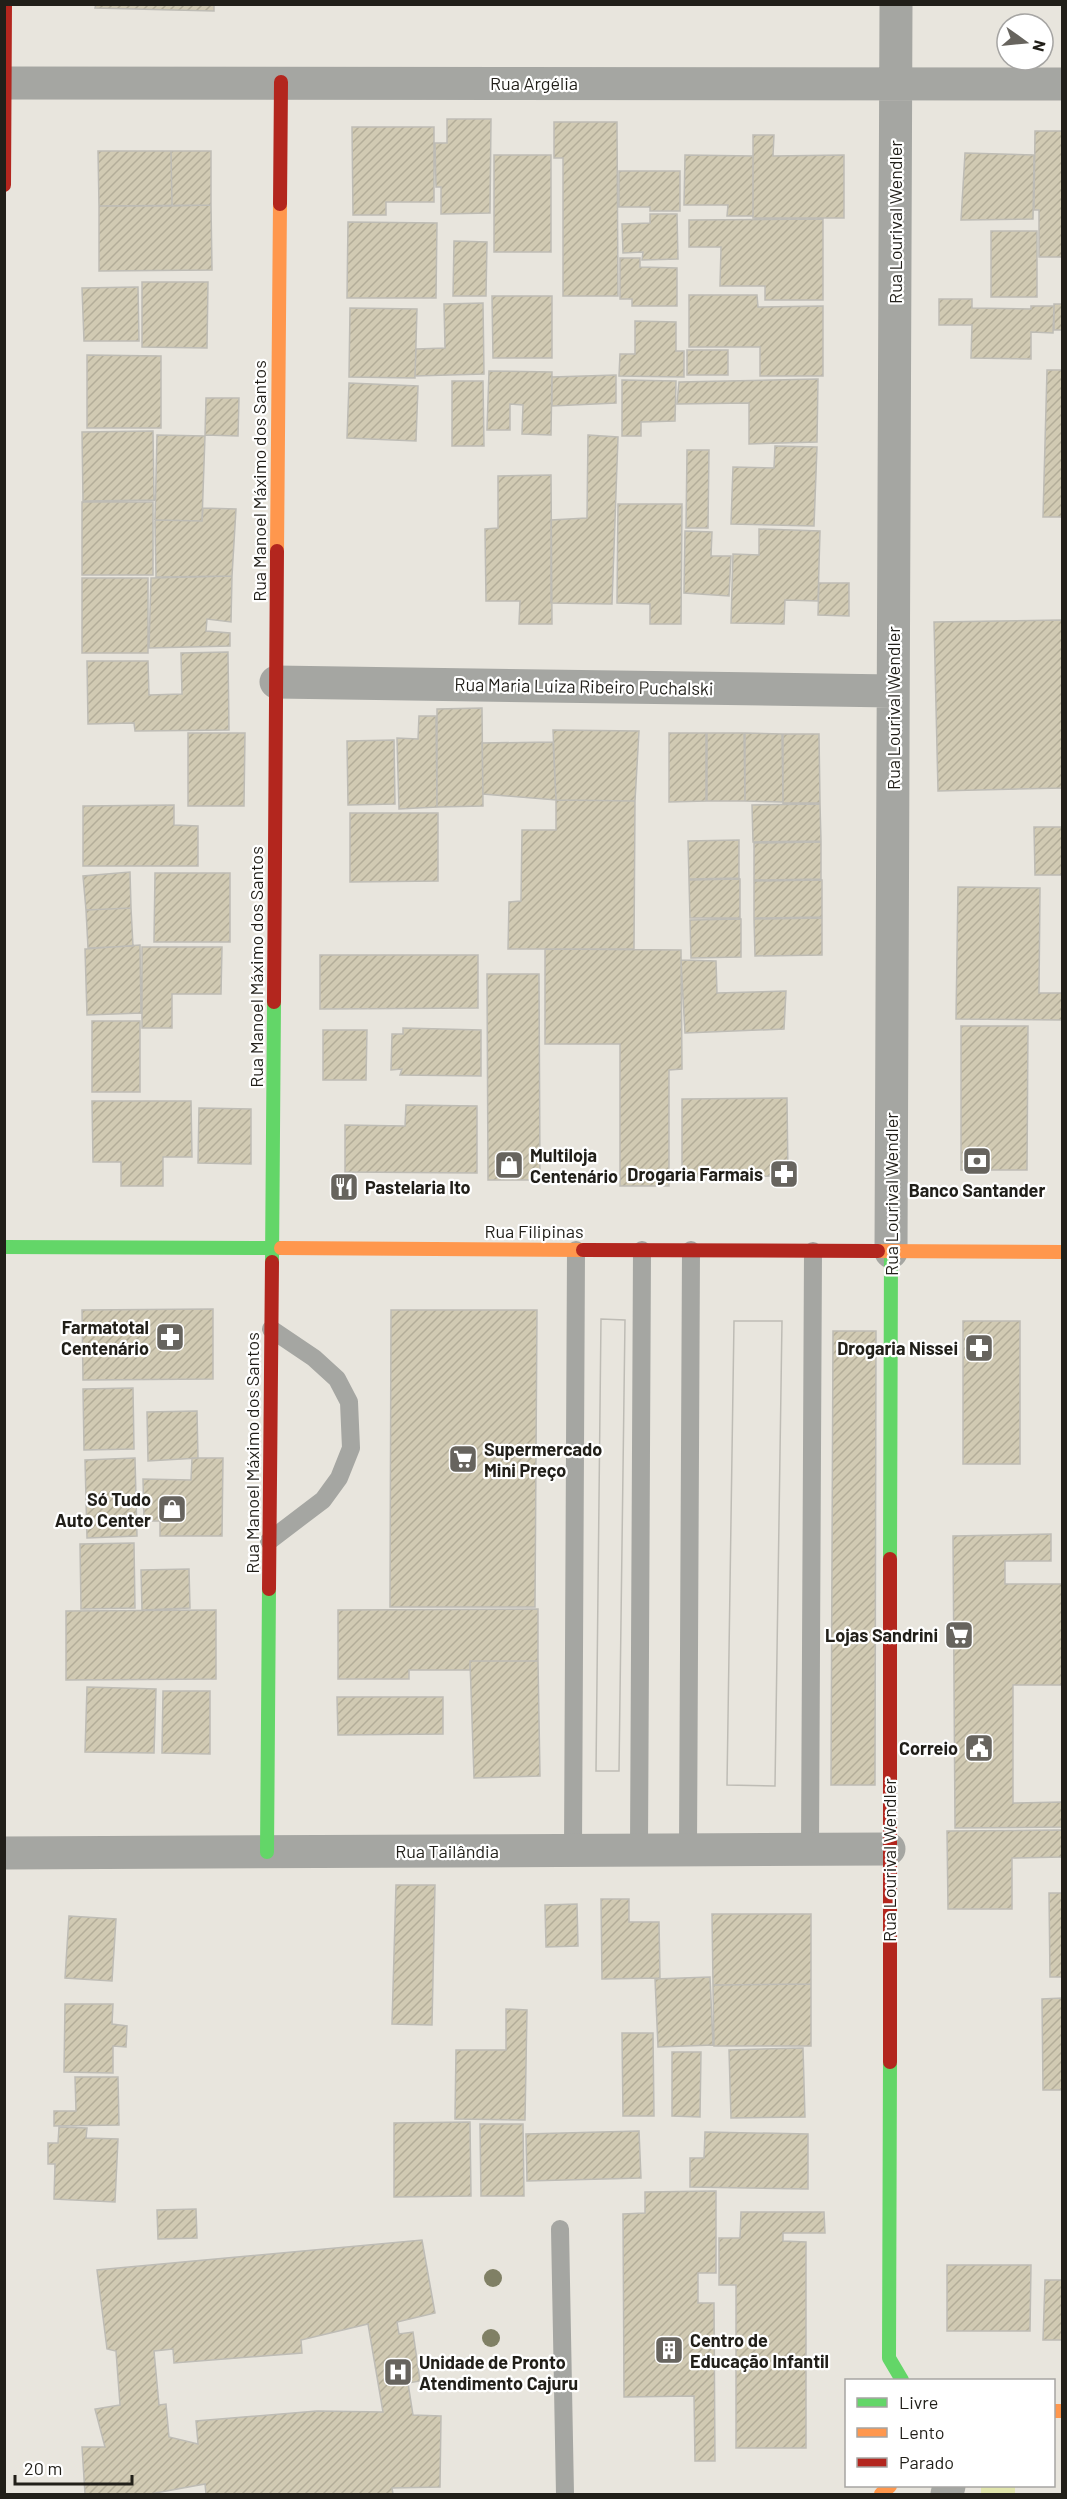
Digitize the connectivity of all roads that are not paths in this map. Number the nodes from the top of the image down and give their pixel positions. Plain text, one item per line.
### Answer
1 (5, 4) edge
2 (896, 4) edge
3 (281, 82) junction
4 (5, 83) edge
5 (896, 84) junction
6 (1062, 84) edge
7 (4, 185) edge
8 (276, 682) junction
9 (893, 691) junction
10 (4, 1247) edge
11 (272, 1248) junction
12 (576, 1250) junction
13 (642, 1250) junction
14 (691, 1250) junction
15 (813, 1251) junction
16 (891, 1252) junction
17 (1062, 1252) edge
18 (271, 1329) junction
19 (269, 1541) junction
20 (889, 1849) junction
21 (573, 1850) junction
22 (639, 1850) junction
23 (688, 1850) junction
24 (810, 1850) junction
25 (4, 1852) edge
26 (267, 1852) junction
27 (560, 2229) dead end
28 (901, 2379) edge
29 (565, 2494) edge

1 - 4 street
2 - 5 street, Rua Lourival Wendler
3 - 4 street, Rua Argélia
3 - 5 street, Rua Argélia
3 - 8 street, Rua Manoel Máximo dos Santos
4 - 7 street
5 - 6 street, Rua Argélia
5 - 9 street, Rua Lourival Wendler
8 - 9 street, Rua Maria Luiza Ribeiro Puchalski
8 - 11 street, Rua Manoel Máximo dos Santos
9 - 16 street, Rua Lourival Wendler
10 - 11 street, Rua Filipinas
11 - 12 street, Rua Filipinas
11 - 18 street, Rua Manoel Máximo dos Santos
12 - 13 street, Rua Filipinas
12 - 21 lane
13 - 14 street, Rua Filipinas
13 - 22 lane
14 - 15 street, Rua Filipinas
14 - 23 lane
15 - 16 street, Rua Filipinas
15 - 24 lane
16 - 17 street, Rua Filipinas
16 - 20 street, Rua Lourival Wendler
18 - 19 street, Rua Manoel Máximo dos Santos
18 - 19 lane
19 - 26 street, Rua Manoel Máximo dos Santos
20 - 24 street, Rua Tailândia
20 - 28 street, Rua Lourival Wendler
21 - 22 street, Rua Tailândia
21 - 26 street, Rua Tailândia
22 - 23 street, Rua Tailândia
23 - 24 street, Rua Tailândia
25 - 26 street, Rua Tailândia
27 - 29 lane

